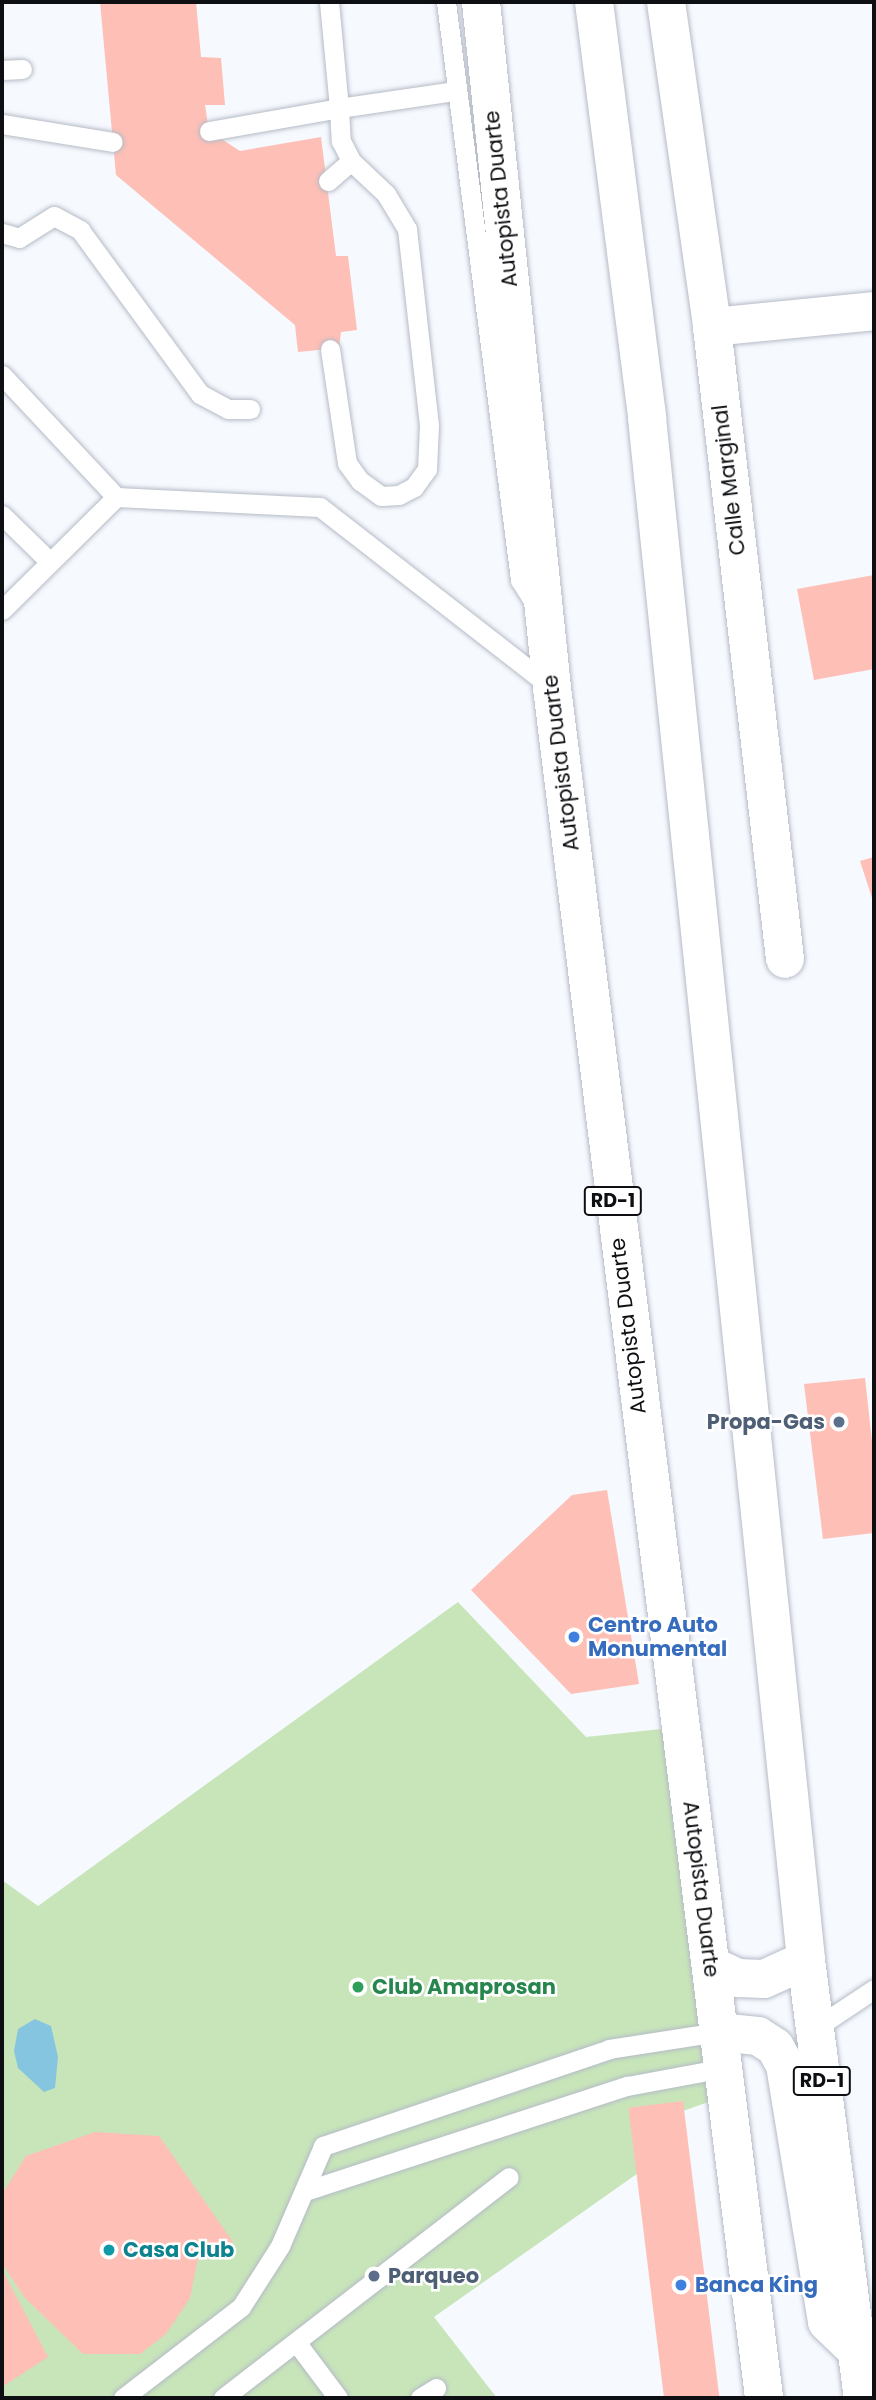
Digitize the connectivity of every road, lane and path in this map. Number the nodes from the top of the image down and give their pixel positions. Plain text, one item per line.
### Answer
1 (329, 2) edge
2 (446, 2) edge
3 (481, 2) edge
4 (594, 2) edge
5 (666, 2) edge
6 (22, 69) dead end
7 (2, 71) edge
8 (454, 91) junction
9 (340, 108) junction
10 (2, 124) edge
11 (209, 131) dead end
12 (113, 142) dead end
13 (351, 161) junction
14 (328, 181) dead end
15 (2, 233) edge
16 (874, 311) edge
17 (712, 327) junction
18 (330, 349) dead end
19 (2, 374) edge
20 (250, 409) dead end
21 (116, 497) junction
22 (2, 515) edge
23 (50, 562) junction
24 (2, 610) edge
25 (544, 614) junction
26 (552, 688) junction
27 (785, 959) dead end
28 (712, 1966) junction
29 (867, 1993) edge
30 (811, 1995) junction
31 (721, 2050) junction
32 (509, 2177) dead end
33 (305, 2191) junction
34 (296, 2342) junction
35 (857, 2350) junction
36 (123, 2398) edge
37 (223, 2398) edge
38 (338, 2398) edge
39 (764, 2398) edge
40 (863, 2398) edge

1 - 9 lane
2 - 8 lane
3 - 25 main road, Autopista Duarte / RD-1
4 - 30 main road, RD-1
5 - 17 main road, Calle Marginal
6 - 7 lane
8 - 9 lane
8 - 25 lane
9 - 11 lane
9 - 13 lane
10 - 12 lane
13 - 14 lane
13 - 18 lane
15 - 20 lane
16 - 17 main road
17 - 27 main road, Calle Marginal
19 - 21 lane
21 - 23 lane
21 - 26 lane
22 - 23 lane
23 - 24 lane
25 - 26 main road, Autopista Duarte / RD-1
26 - 28 main road, Autopista Duarte / RD-1
28 - 30 main road
28 - 31 main road, Autopista Duarte / RD-1
29 - 30 lane
29 - 30 lane
30 - 35 main road, RD-1
31 - 33 lane
31 - 33 lane
31 - 35 main road
31 - 39 main road, Autopista Duarte / RD-1
32 - 34 lane
33 - 36 lane
34 - 37 lane
34 - 38 lane
35 - 40 main road, RD-1

